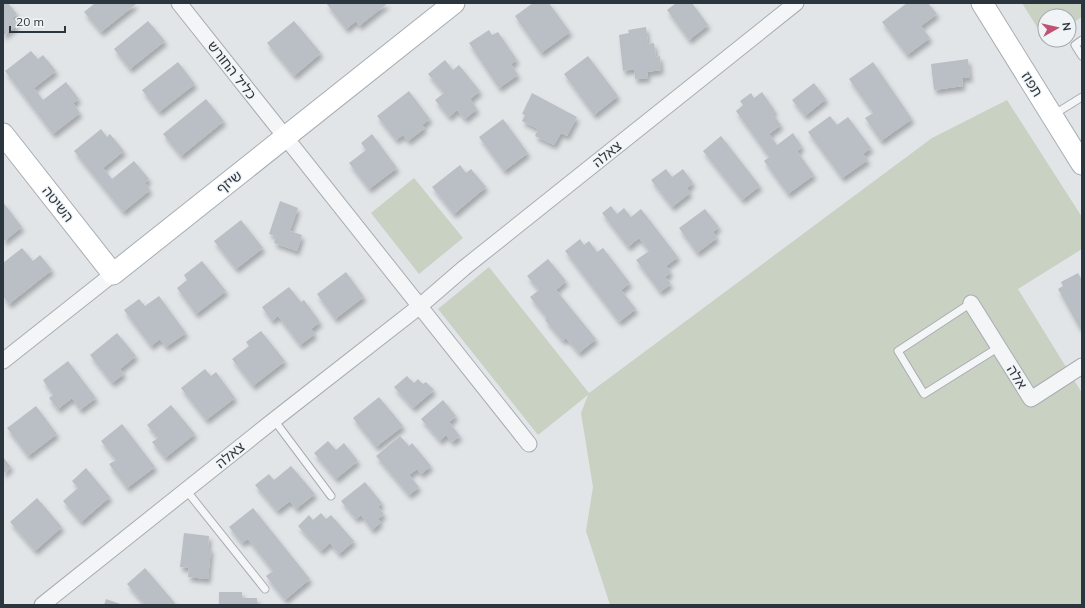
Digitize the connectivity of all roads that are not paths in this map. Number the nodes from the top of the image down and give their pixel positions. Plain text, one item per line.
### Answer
1 (179, 3) edge
2 (796, 3) edge
3 (982, 3) edge
4 (452, 4) edge
5 (1082, 40) edge
6 (1082, 56) edge
7 (1082, 97) edge
8 (1052, 116) junction
9 (3, 134) edge
10 (285, 137) junction
11 (1082, 164) edge
12 (113, 274) junction
13 (971, 303) joint
14 (420, 306) junction
15 (999, 347) junction
16 (3, 361) edge
17 (1082, 366) edge
18 (274, 420) junction
19 (529, 444) dead end
20 (186, 490) junction
21 (330, 496) dead end
22 (264, 589) dead end
23 (42, 605) edge

1 - 10 street, כליל החורש
2 - 14 street, צאלה
3 - 8 street, תפוז
4 - 10 street, שיזף
5 - 6 lane
7 - 8 lane
8 - 11 street, תפוז
9 - 12 street, השיטה
10 - 12 street, שיזף
10 - 14 street
12 - 16 street, שיזף
13 - 15 street, אלה
13 - 15 lane
14 - 18 street, צאלה
14 - 19 street
15 - 17 street, אלה
18 - 20 street, צאלה
18 - 21 lane
20 - 22 lane
20 - 23 street, צאלה

